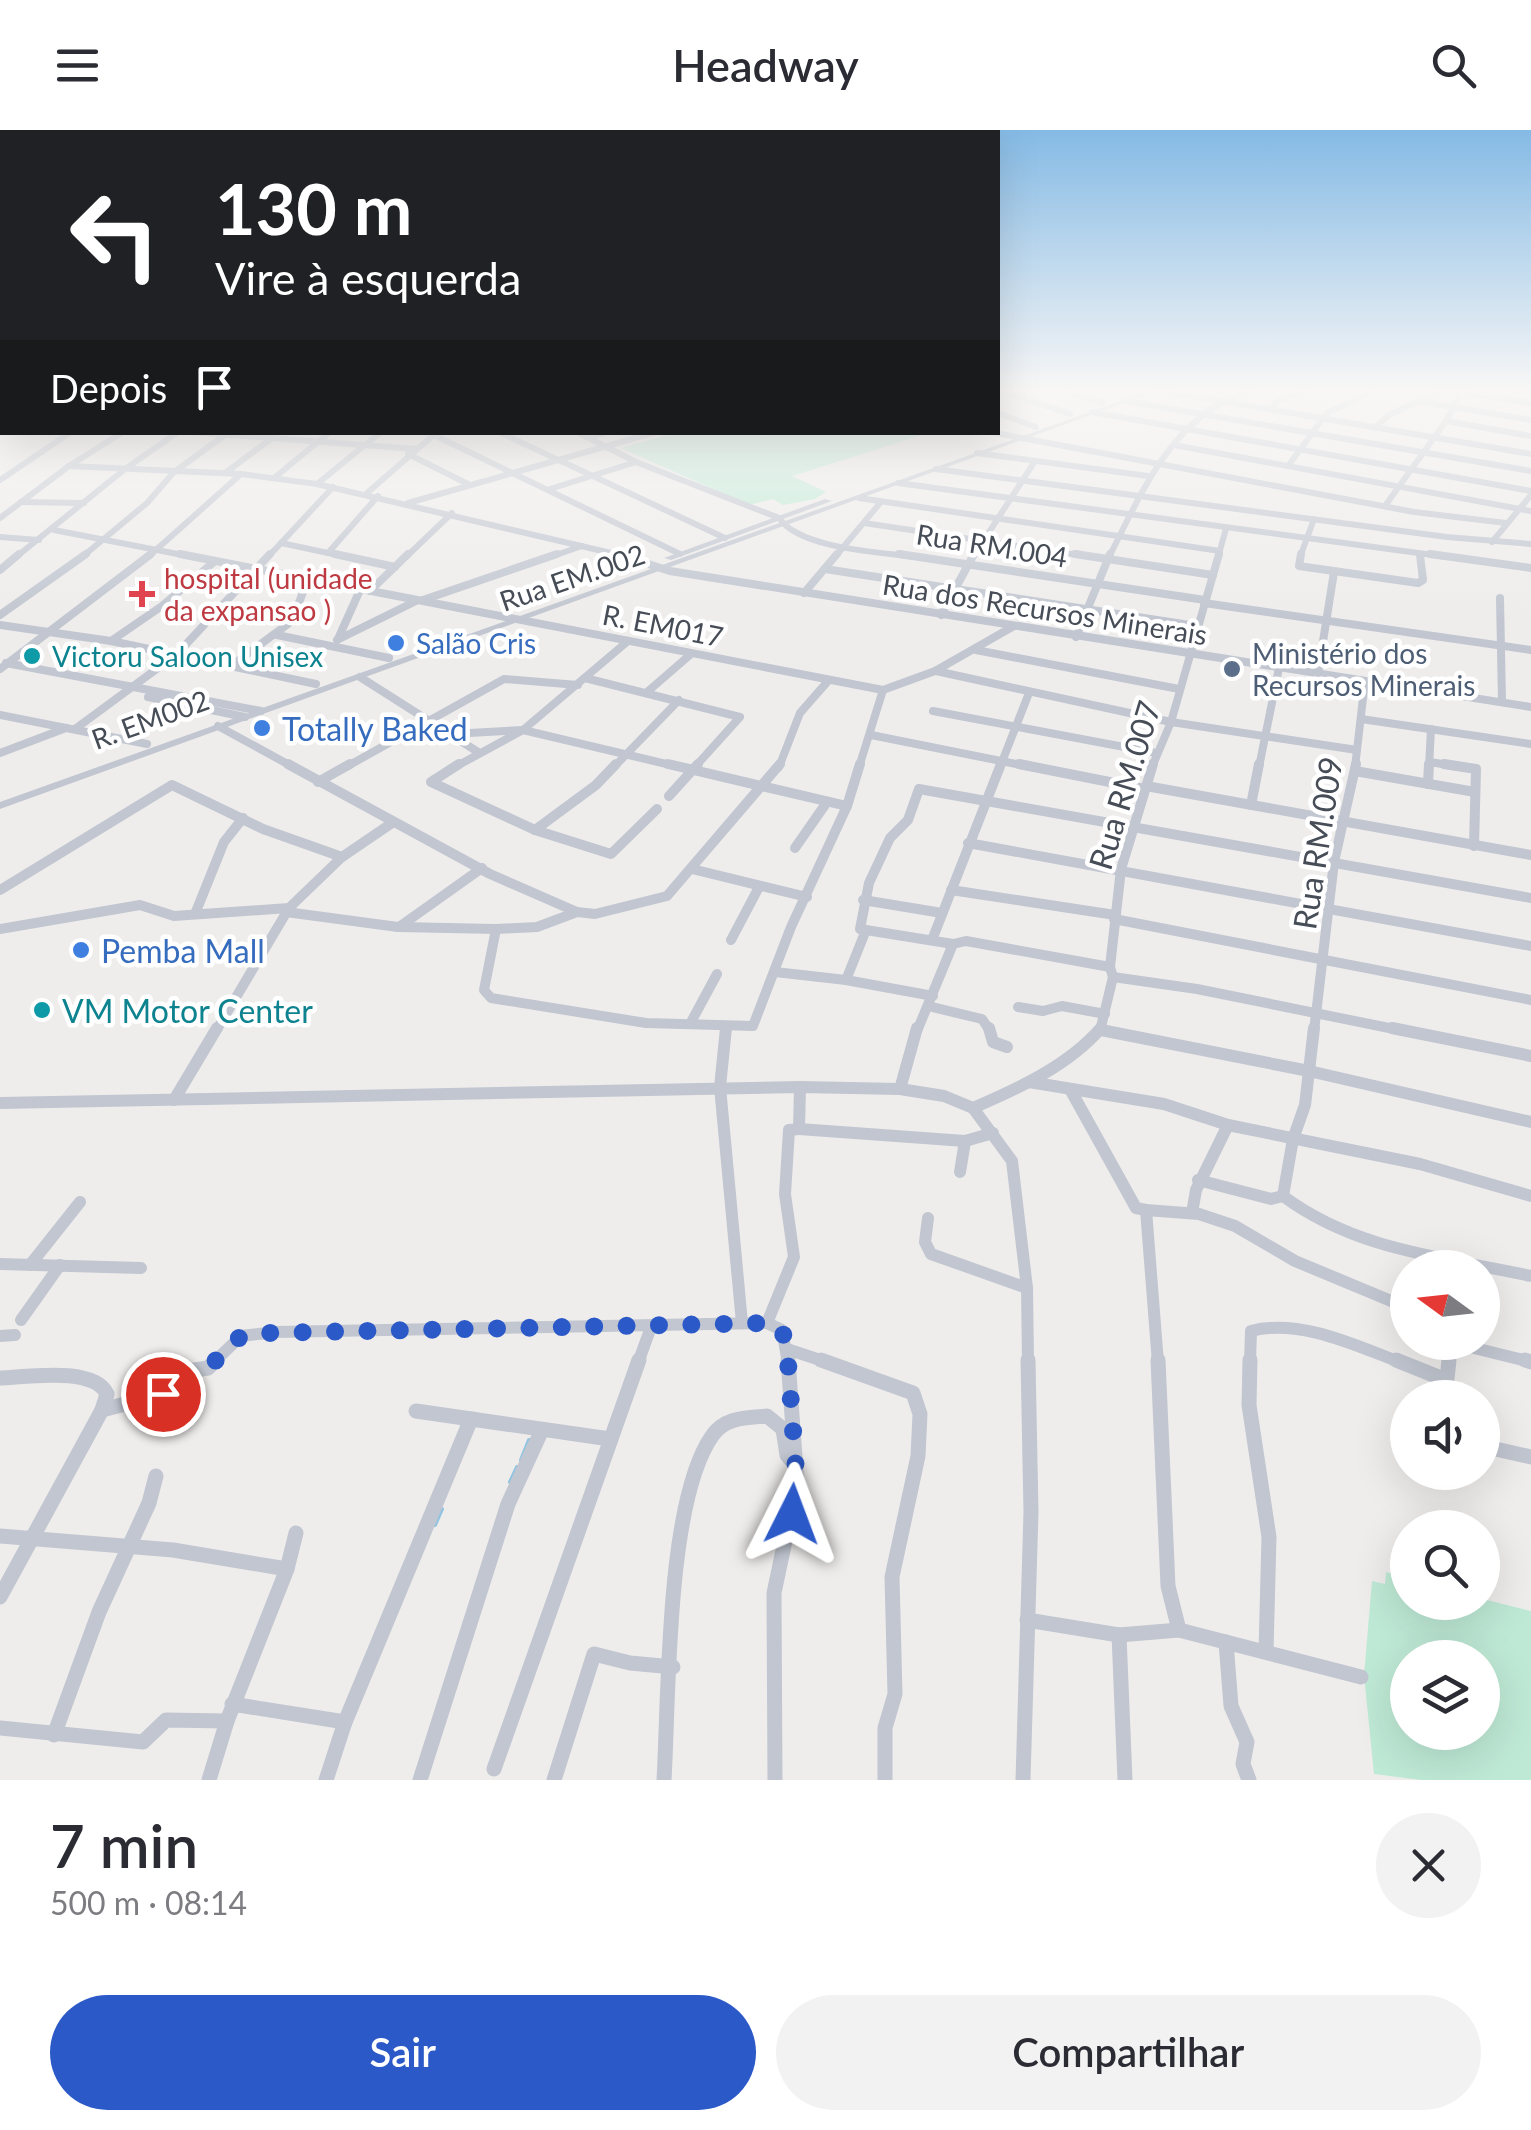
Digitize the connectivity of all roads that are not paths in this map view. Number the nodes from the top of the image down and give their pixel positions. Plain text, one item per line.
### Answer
1 (69, 466) joint
2 (129, 466) edge
3 (182, 466) edge
4 (242, 466) edge
5 (289, 466) edge
6 (340, 466) edge
7 (398, 466) edge
8 (438, 466) edge
9 (500, 466) edge
10 (540, 466) edge
11 (569, 466) edge
12 (623, 466) edge
13 (646, 466) edge
14 (932, 466) edge
15 (941, 466) edge
16 (1033, 466) edge
17 (1067, 466) edge
18 (1154, 466) edge
19 (1172, 466) edge
20 (1288, 466) edge
21 (1395, 466) edge
22 (1414, 466) edge
23 (1503, 466) edge
24 (936, 468) junction
25 (125, 469) junction
26 (1412, 469) junction
27 (1531, 471) edge
28 (174, 472) junction
29 (514, 473) junction
30 (233, 474) junction
31 (590, 476) junction
32 (1148, 476) junction
33 (274, 478) junction
34 (1024, 480) junction
35 (898, 483) junction
36 (317, 484) junction
37 (470, 485) junction
38 (1400, 486) junction
39 (333, 488) junction
40 (549, 490) junction
41 (1531, 493) edge
42 (367, 494) junction
43 (1139, 495) junction
44 (378, 496) junction
45 (859, 498) junction
46 (1011, 499) junction
47 (20, 502) junction
48 (407, 503) junction
49 (880, 503) junction
50 (85, 504) junction
51 (1384, 506) junction
52 (1526, 510) edge
53 (2, 514) edge
54 (452, 514) junction
55 (1129, 516) junction
56 (1314, 519) junction
57 (999, 520) junction
58 (782, 523) junction
59 (864, 524) junction
60 (1506, 524) junction
61 (1226, 529) junction
62 (54, 530) junction
63 (0, 536) edge
64 (725, 538) junction
65 (1118, 538) junction
66 (1307, 539) junction
67 (40, 540) junction
68 (106, 540) junction
69 (984, 542) junction
70 (1492, 542) junction
71 (1528, 543) edge
72 (281, 544) junction
73 (583, 546) junction
74 (845, 546) junction
75 (157, 550) junction
76 (1220, 552) junction
77 (328, 554) junction
78 (680, 554) junction
79 (1420, 555) junction
80 (1106, 560) junction
81 (215, 561) junction
82 (654, 563) junction
83 (967, 564) junction
84 (395, 567) junction
85 (1530, 568) edge
86 (259, 569) junction
87 (668, 569) junction
88 (0, 570) edge
89 (825, 570) junction
90 (1334, 572) junction
91 (1212, 575) junction
92 (308, 579) junction
93 (1095, 584) junction
94 (952, 589) junction
95 (365, 590) junction
96 (804, 593) junction
97 (1500, 598) dead end
98 (419, 600) junction
99 (1205, 602) junction
100 (1083, 608) junction
101 (0, 615) edge
102 (941, 615) junction
103 (501, 616) junction
104 (518, 619) junction
105 (1326, 620) junction
106 (0, 624) edge
107 (1014, 626) junction
108 (1196, 626) junction
109 (52, 632) junction
110 (277, 635) junction
111 (1076, 637) junction
112 (111, 642) junction
113 (628, 642) junction
114 (333, 643) junction
115 (1501, 646) junction
116 (975, 650) junction
117 (1531, 650) edge
118 (177, 654) junction
119 (691, 654) junction
120 (1188, 655) junction
121 (389, 658) junction
122 (2, 665) edge
123 (231, 666) junction
124 (1278, 668) junction
125 (935, 671) junction
126 (1318, 674) junction
127 (360, 677) junction
128 (828, 681) junction
129 (1365, 681) junction
130 (582, 682) junction
131 (316, 684) junction
132 (1178, 689) junction
133 (128, 690) junction
134 (883, 690) junction
135 (646, 692) junction
136 (1029, 693) junction
137 (679, 700) junction
138 (1502, 702) junction
139 (1531, 707) edge
140 (933, 711) dead end
141 (246, 712) junction
142 (232, 713) junction
143 (1, 716) edge
144 (1361, 719) junction
145 (430, 720) junction
146 (1170, 722) junction
147 (218, 726) junction
148 (1015, 726) junction
149 (71, 728) junction
150 (1431, 729) junction
151 (523, 730) junction
152 (452, 734) junction
153 (871, 736) junction
154 (1266, 736) junction
155 (147, 744) junction
156 (1531, 744) edge
157 (1358, 750) junction
158 (478, 752) junction
159 (0, 753) edge
160 (1156, 753) junction
161 (625, 755) junction
162 (1002, 762) junction
163 (1430, 762) junction
164 (692, 770) junction
165 (1355, 771) junction
166 (318, 782) junction
167 (1428, 784) junction
168 (763, 786) junction
169 (1145, 787) junction
170 (1475, 792) junction
171 (669, 796) dead end
172 (0, 797) edge
173 (984, 800) junction
174 (827, 802) junction
175 (1252, 805) junction
176 (0, 806) edge
177 (848, 806) junction
178 (657, 809) dead end
179 (242, 818) junction
180 (392, 823) junction
181 (1345, 823) junction
182 (1134, 826) junction
183 (535, 830) junction
184 (968, 843) junction
185 (1474, 846) junction
186 (795, 848) dead end
187 (1531, 856) edge
188 (342, 857) junction
189 (1334, 862) junction
190 (482, 868) junction
191 (1121, 869) junction
192 (692, 870) junction
193 (759, 887) junction
194 (0, 890) edge
195 (950, 890) junction
196 (807, 898) junction
197 (1531, 898) edge
198 (863, 900) junction
199 (287, 910) junction
200 (1330, 910) junction
201 (577, 912) junction
202 (942, 913) junction
203 (195, 914) junction
204 (1115, 917) junction
205 (398, 927) junction
206 (0, 928) edge
207 (496, 929) junction
208 (866, 930) junction
209 (732, 940) dead end
210 (932, 940) junction
211 (954, 944) junction
212 (1531, 946) edge
213 (1323, 959) junction
214 (775, 972) junction
215 (1112, 972) junction
216 (718, 974) dead end
217 (846, 980) junction
218 (1531, 1000) edge
219 (931, 1001) junction
220 (1018, 1006) dead end
221 (1315, 1013) junction
222 (1105, 1014) junction
223 (690, 1024) junction
224 (726, 1027) junction
225 (1102, 1030) junction
226 (1007, 1048) dead end
227 (1531, 1056) edge
228 (1309, 1071) junction
229 (1028, 1082) junction
230 (720, 1087) junction
231 (800, 1087) junction
232 (900, 1089) junction
233 (1070, 1089) junction
234 (174, 1100) junction
235 (0, 1103) edge
236 (973, 1108) junction
237 (1531, 1122) edge
238 (1228, 1125) junction
239 (799, 1129) junction
240 (993, 1134) junction
241 (1293, 1140) junction
242 (964, 1141) junction
243 (960, 1172) dead end
244 (1198, 1180) junction
245 (1283, 1196) junction
246 (1531, 1196) edge
247 (80, 1202) dead end
248 (1146, 1210) junction
249 (1192, 1213) junction
250 (928, 1218) dead end
251 (0, 1264) edge
252 (30, 1264) junction
253 (60, 1266) junction
254 (141, 1268) dead end
255 (1531, 1276) edge
256 (1026, 1288) junction
257 (1390, 1301) edge
258 (21, 1320) dead end
259 (768, 1323) junction
260 (742, 1324) junction
261 (651, 1327) junction
262 (787, 1348) junction
263 (1500, 1355) edge
264 (1448, 1360) edge
265 (1531, 1362) edge
266 (0, 1378) edge
267 (1446, 1380) joint
268 (102, 1410) junction
269 (416, 1411) dead end
270 (471, 1419) junction
271 (541, 1432) junction
272 (610, 1438) junction
273 (1500, 1450) edge
274 (1531, 1457) edge
275 (796, 1465) junction
276 (156, 1476) dead end
277 (296, 1533) dead end
278 (0, 1536) edge
279 (33, 1538) junction
280 (131, 1545) junction
281 (286, 1569) junction
282 (0, 1597) edge
283 (1027, 1620) junction
284 (1179, 1630) junction
285 (1119, 1635) junction
286 (1226, 1642) junction
287 (1266, 1651) junction
288 (673, 1667) junction
289 (1361, 1677) dead end
290 (229, 1713) junction
291 (345, 1722) junction
292 (0, 1728) edge
293 (54, 1735) junction
294 (494, 1769) dead end
295 (209, 1780) edge
296 (326, 1780) edge
297 (420, 1780) edge
298 (554, 1780) edge
299 (664, 1780) edge
300 (775, 1780) edge
301 (885, 1780) edge
302 (1023, 1780) edge
303 (1125, 1780) edge
304 (1249, 1780) edge

1 - 25 street, Rua dos Recursos Minerais
1 - 47 street
2 - 25 street
3 - 28 street
4 - 30 street
5 - 33 street
6 - 36 street
7 - 42 street
8 - 37 street
9 - 29 street
10 - 29 street
11 - 31 street
12 - 31 street
13 - 58 street, Rua RM.004
14 - 58 street, Rua EM.002
15 - 24 street, Rua EM.002
16 - 34 street
17 - 32 street
18 - 32 street
19 - 51 street
20 - 38 street
21 - 26 street
22 - 26 street
23 - 27 street
24 - 34 street
24 - 35 street, Rua EM.002
25 - 28 street, Rua dos Recursos Minerais
25 - 50 street
26 - 38 street
26 - 41 street
28 - 30 street, Rua dos Recursos Minerais
28 - 68 street
29 - 37 street
29 - 40 street
30 - 33 street, Rua dos Recursos Minerais
30 - 75 street
31 - 40 street
31 - 64 street
32 - 43 street
33 - 36 street, Rua dos Recursos Minerais
34 - 43 street
34 - 46 street
35 - 45 street, Rua EM.002
35 - 46 street
36 - 39 street, Rua dos Recursos Minerais
37 - 48 street
38 - 51 street
38 - 52 street
39 - 42 street, Rua dos Recursos Minerais
39 - 72 street
40 - 78 street
41 - 52 street
42 - 44 street, Rua dos Recursos Minerais
43 - 55 street
43 - 56 street
44 - 48 street, Rua dos Recursos Minerais
44 - 77 street
45 - 49 street
45 - 58 street, Rua EM.002
46 - 55 street
46 - 57 street
47 - 50 street
47 - 53 street
48 - 54 street, Rua dos Recursos Minerais
49 - 57 street
49 - 59 street
50 - 62 street
51 - 60 street
52 - 60 street
54 - 73 street, Rua dos Recursos Minerais
54 - 84 street
55 - 61 street
55 - 65 street
56 - 66 street
56 - 70 street
57 - 65 street
57 - 69 street
58 - 64 street, Rua EM.002
58 - 74 street, Rua RM.004
58 - 87 street, Rua EM.002
59 - 69 street
59 - 74 street
60 - 70 street
61 - 66 street
61 - 76 street, Rua RM.007
62 - 67 street
62 - 68 street, R. EM017
63 - 67 street
64 - 78 street, Rua EM.002
65 - 76 street
65 - 80 street
66 - 79 street
66 - 90 street
67 - 88 street
68 - 75 street, R. EM017
68 - 101 street
69 - 80 street
69 - 83 street
70 - 71 street
71 - 85 street
72 - 77 street
72 - 86 street
73 - 82 street, Rua dos Recursos Minerais
73 - 98 street
74 - 83 street, Rua RM.004
74 - 89 street
75 - 81 street, R. EM017
75 - 109 street
76 - 91 street, Rua RM.007
77 - 84 street
78 - 82 street, Rua EM.002
79 - 85 street
79 - 90 street
80 - 91 street
80 - 93 street
81 - 86 street, R. EM017
81 - 112 street
82 - 87 street, Rua dos Recursos Minerais
82 - 103 street, R. EM002
83 - 93 street, Rua RM.004
83 - 94 street
84 - 95 street
86 - 92 street, R. EM017
86 - 118 street
87 - 96 street, Rua dos Recursos Minerais
87 - 104 street, Rua EM.002
89 - 94 street
89 - 96 street
90 - 105 street
91 - 99 street, Rua RM.007
92 - 95 street, R. EM017
92 - 110 street
93 - 99 street, Rua RM.004
93 - 100 street
94 - 100 street
94 - 102 street
95 - 98 street, R. EM017
95 - 114 street
96 - 102 street, Rua dos Recursos Minerais
97 - 115 street
98 - 103 street, R. EM017
98 - 114 street
99 - 105 street, Rua RM.004
99 - 108 street, Rua RM.007
100 - 108 street
100 - 111 street
102 - 107 street, Rua dos Recursos Minerais
103 - 104 street, R. EM017
103 - 121 street, R. EM002
104 - 113 street, R. EM017
104 - 127 street, Rua EM.002
105 - 115 street, Rua RM.004
105 - 126 street
106 - 109 street
107 - 111 street, Rua dos Recursos Minerais
107 - 116 street, R. EM017
108 - 120 street, Rua RM.007
109 - 112 street
109 - 122 street
110 - 114 street
110 - 123 street
111 - 120 street, Rua dos Recursos Minerais
112 - 118 street
113 - 119 street, R. EM017
113 - 130 street
114 - 121 street
115 - 117 street, Rua RM.004
115 - 138 street
116 - 125 street, R. EM017
116 - 132 street
118 - 123 street
118 - 133 street
119 - 128 street, R. EM017
119 - 135 street
120 - 124 street, Rua dos Recursos Minerais
120 - 132 street, Rua RM.007
121 - 131 street, R. EM002
122 - 133 street
123 - 131 street
124 - 126 street, Rua dos Recursos Minerais
124 - 154 street
125 - 134 street, R. EM017
125 - 136 street
126 - 129 street, Rua dos Recursos Minerais
127 - 141 street, Rua EM.002
127 - 145 street
128 - 134 street, R. EM017
128 - 168 street
129 - 138 street, Rua dos Recursos Minerais
129 - 144 street, Rua RM.009
130 - 135 street
130 - 145 street
130 - 151 street
131 - 141 street, R. EM002
132 - 146 street, Rua RM.007
133 - 141 street
133 - 142 street
133 - 149 street
134 - 153 street
135 - 137 street
136 - 146 street
136 - 148 street
137 - 161 street
137 - 164 street
138 - 139 street, Rua dos Recursos Minerais
140 - 148 street
141 - 142 street, R. EM002
141 - 147 street, Rua EM.002
142 - 155 street, R. EM002
143 - 149 street
144 - 150 street
144 - 157 street, Rua RM.009
145 - 152 street
145 - 166 street
146 - 154 street
146 - 160 street, Rua RM.007
147 - 166 street
147 - 176 street, Rua EM.002
148 - 160 street
148 - 162 street
149 - 155 street
149 - 159 street
150 - 156 street
150 - 163 street
151 - 152 street
151 - 158 street
151 - 161 street
152 - 158 street
153 - 162 street
153 - 177 street
154 - 157 street
154 - 175 street
155 - 172 street, R. EM002
157 - 165 street, Rua RM.009
158 - 183 street
160 - 169 street, Rua RM.007
161 - 164 street
161 - 183 street
162 - 169 street
162 - 173 street
163 - 167 street
163 - 170 street
164 - 168 street
164 - 171 street
165 - 167 street
165 - 181 street, Rua RM.009
166 - 180 street
167 - 170 street
168 - 174 street
168 - 192 street
169 - 175 street
169 - 182 street, Rua RM.007
170 - 185 street
173 - 182 street
173 - 184 street
173 - 198 street
174 - 177 street
174 - 186 street
175 - 181 street
177 - 196 street
178 - 183 street
179 - 188 street
179 - 194 street
179 - 203 street
180 - 188 street
180 - 190 street
181 - 185 street
181 - 189 street, Rua RM.009
182 - 189 street
182 - 191 street, Rua RM.007
184 - 191 street
184 - 195 street
185 - 187 street
188 - 199 street
189 - 197 street
189 - 200 street, Rua RM.009
190 - 201 street
190 - 205 street
191 - 200 street
191 - 204 street, Rua RM.007
192 - 193 street
192 - 201 street
193 - 196 street
193 - 209 street
195 - 202 street
195 - 204 street
196 - 214 street
198 - 202 street
198 - 208 street
199 - 203 street
199 - 205 street
199 - 234 street
200 - 212 street
200 - 213 street, Rua RM.009
201 - 207 street
202 - 210 street
203 - 206 street
204 - 213 street
204 - 215 street, Rua RM.007
205 - 207 street
207 - 223 street
208 - 210 street
208 - 217 street
210 - 211 street
211 - 215 street
211 - 219 street
213 - 218 street
213 - 221 street, Rua RM.009
214 - 217 street
214 - 224 street
215 - 221 street
215 - 222 street, Rua RM.007
216 - 223 street
217 - 219 street
219 - 226 street
219 - 232 street
220 - 222 street
221 - 227 street
221 - 228 street, Rua RM.009
222 - 225 street, Rua RM.007
223 - 224 street
224 - 230 street
225 - 228 street
225 - 229 street
228 - 237 street
228 - 241 street, Rua RM.009
229 - 233 street
229 - 236 street
230 - 231 street
230 - 234 street
230 - 260 street
231 - 232 street
231 - 239 street
232 - 236 street
233 - 238 street
233 - 248 street
234 - 235 street
236 - 240 street
238 - 241 street
238 - 244 street
239 - 242 street
239 - 259 street
240 - 242 street
240 - 256 street
241 - 245 street, Rua RM.009
241 - 246 street
242 - 243 street
244 - 245 street
244 - 249 street
245 - 255 street
247 - 252 street
248 - 249 street
248 - 284 street
249 - 257 street
250 - 256 street
251 - 252 street
252 - 253 street
253 - 254 street
253 - 258 street
256 - 283 street
259 - 260 street
259 - 262 street
260 - 261 street
261 - 268 street
261 - 272 street
262 - 275 street
262 - 301 street
263 - 265 street
264 - 267 street
266 - 268 street
267 - 287 street
268 - 279 street
269 - 270 street
270 - 271 street
270 - 291 street
271 - 272 street
271 - 297 street
272 - 294 street
273 - 274 street
275 - 288 street
275 - 300 street
276 - 280 street
277 - 281 street
278 - 279 street
279 - 280 street
279 - 282 street
280 - 281 street
280 - 293 street
281 - 290 street
283 - 285 street
283 - 302 street
284 - 285 street
284 - 286 street
285 - 303 street
286 - 287 street
286 - 304 street
287 - 289 street
288 - 298 street
288 - 299 street
290 - 291 street
290 - 293 street
290 - 295 street
291 - 296 street
292 - 293 street

